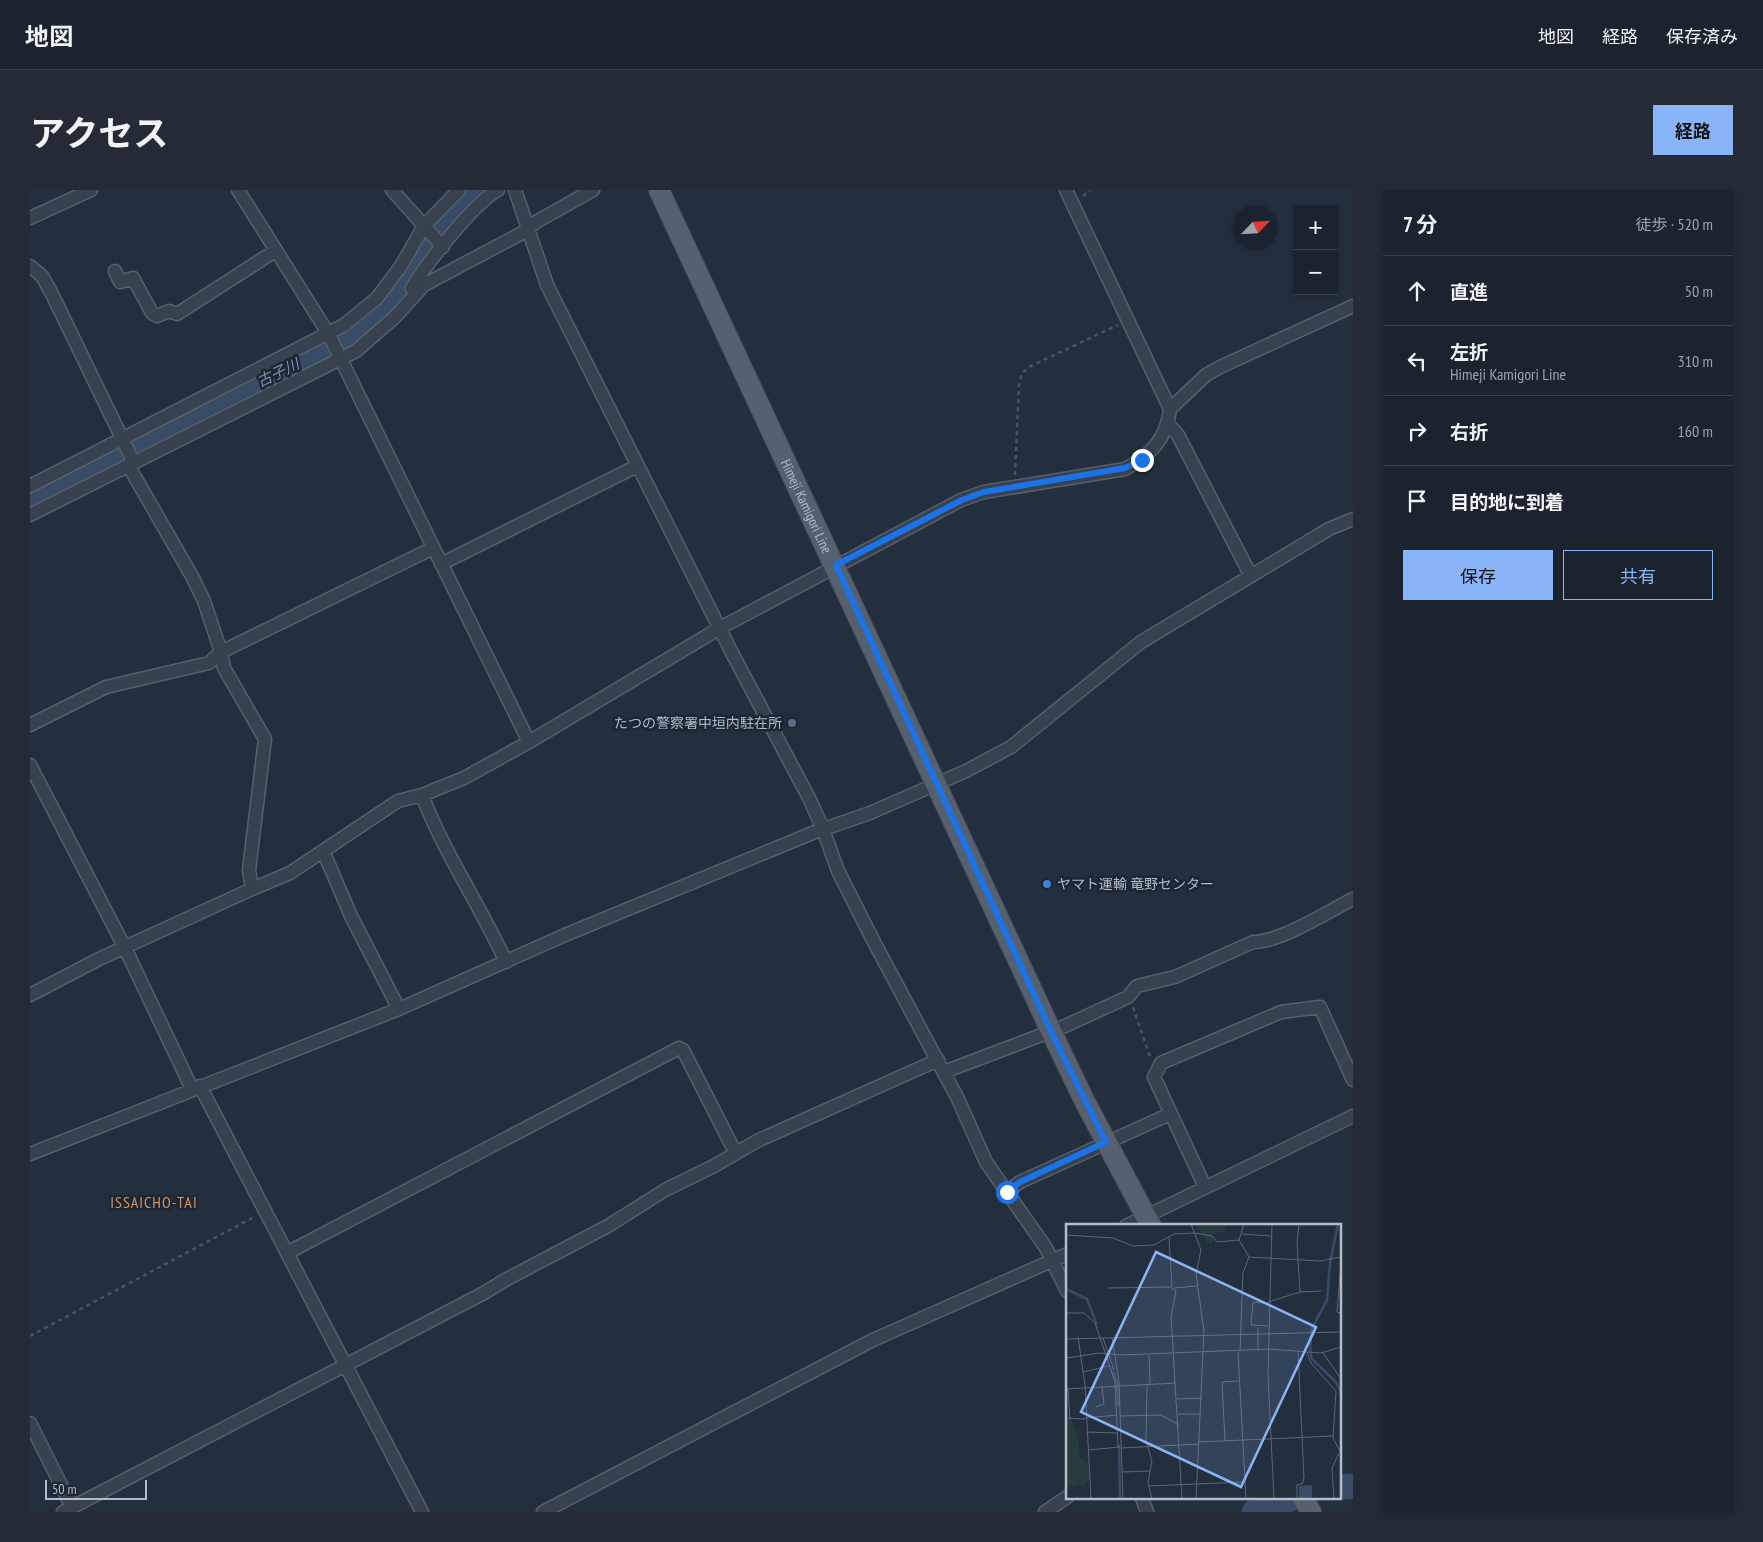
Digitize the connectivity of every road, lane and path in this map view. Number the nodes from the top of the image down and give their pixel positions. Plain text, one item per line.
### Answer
1 (91, 190) edge
2 (238, 190) edge
3 (392, 190) edge
4 (459, 190) edge
5 (498, 190) edge
6 (515, 190) edge
7 (593, 190) edge
8 (660, 190) edge
9 (1066, 190) edge
10 (30, 218) edge
11 (426, 227) junction
12 (528, 228) junction
13 (441, 246) junction
14 (275, 251) junction
15 (30, 266) edge
16 (115, 271) dead end
17 (415, 294) junction
18 (1353, 306) edge
19 (1128, 320) junction
20 (329, 335) junction
21 (339, 356) junction
22 (1170, 409) junction
23 (1168, 424) junction
24 (124, 440) junction
25 (131, 462) junction
26 (637, 466) junction
27 (30, 486) edge
28 (1015, 486) junction
29 (30, 515) edge
30 (1353, 519) edge
31 (433, 548) junction
32 (442, 564) junction
33 (836, 565) junction
34 (1251, 576) junction
35 (720, 628) junction
36 (221, 652) junction
37 (30, 725) edge
38 (529, 742) junction
39 (30, 765) edge
40 (935, 784) junction
41 (422, 795) junction
42 (823, 829) junction
43 (324, 853) junction
44 (252, 889) junction
45 (1353, 899) edge
46 (125, 948) junction
47 (506, 962) junction
48 (30, 995) edge
49 (1128, 997) junction
50 (399, 1008) junction
51 (1051, 1031) junction
52 (941, 1066) junction
53 (1156, 1069) junction
54 (1353, 1080) edge
55 (196, 1088) junction
56 (1170, 1114) junction
57 (1353, 1116) edge
58 (1106, 1142) junction
59 (737, 1151) junction
60 (30, 1154) edge
61 (1205, 1187) junction
62 (1007, 1192) junction
63 (265, 1211) junction
64 (1148, 1221) edge
65 (1135, 1224) edge
66 (287, 1253) junction
67 (1066, 1254) edge
68 (1052, 1260) junction
69 (1066, 1289) edge
70 (30, 1336) edge
71 (346, 1364) junction
72 (30, 1423) edge
73 (1066, 1498) edge
74 (1304, 1500) edge
75 (68, 1510) edge
76 (422, 1512) edge
77 (543, 1512) edge
78 (1044, 1512) edge
79 (1311, 1512) edge

1 - 10 street
2 - 14 street
3 - 11 street
4 - 11 street
5 - 13 street
6 - 12 street
7 - 12 street
8 - 33 main road, Himeji Kamigori Line
9 - 19 street
11 - 13 street
11 - 20 street
12 - 17 street
12 - 26 street
13 - 17 street
14 - 16 street
14 - 20 street
15 - 24 street
17 - 21 street
18 - 22 street
19 - 22 street
19 - 28 path
20 - 21 street
20 - 24 street
21 - 25 street
21 - 31 street
22 - 23 street
23 - 28 street
23 - 34 street
24 - 25 street
24 - 27 street
25 - 29 street
25 - 36 street
26 - 32 street
26 - 35 street
28 - 33 street
30 - 34 street
31 - 32 street
31 - 36 street
32 - 38 street
33 - 35 street
33 - 40 main road, Himeji Kamigori Line
34 - 40 street
35 - 38 street
35 - 42 street
36 - 37 street
36 - 44 street
38 - 41 street
39 - 46 street
40 - 42 street
40 - 51 main road, Himeji Kamigori Line
41 - 43 street
41 - 47 street
42 - 47 street
42 - 52 street
43 - 44 street
43 - 50 street
44 - 46 street
45 - 49 street
46 - 48 street
46 - 55 street
47 - 50 street
49 - 51 street
49 - 53 path
50 - 55 street
51 - 52 street
51 - 58 main road, Himeji Kamigori Line
52 - 59 street
52 - 62 street
53 - 54 street
53 - 56 street
55 - 60 street
55 - 63 street
56 - 58 street
56 - 61 street
57 - 61 street
58 - 62 street
58 - 64 main road, Himeji Kamigori Line
59 - 66 street
59 - 71 street
61 - 64 street
62 - 68 street
63 - 66 street
63 - 70 path
64 - 65 street
66 - 71 street
67 - 68 street
68 - 69 street
68 - 77 street
71 - 75 street
71 - 76 street
72 - 75 street
73 - 78 street
74 - 79 main road

